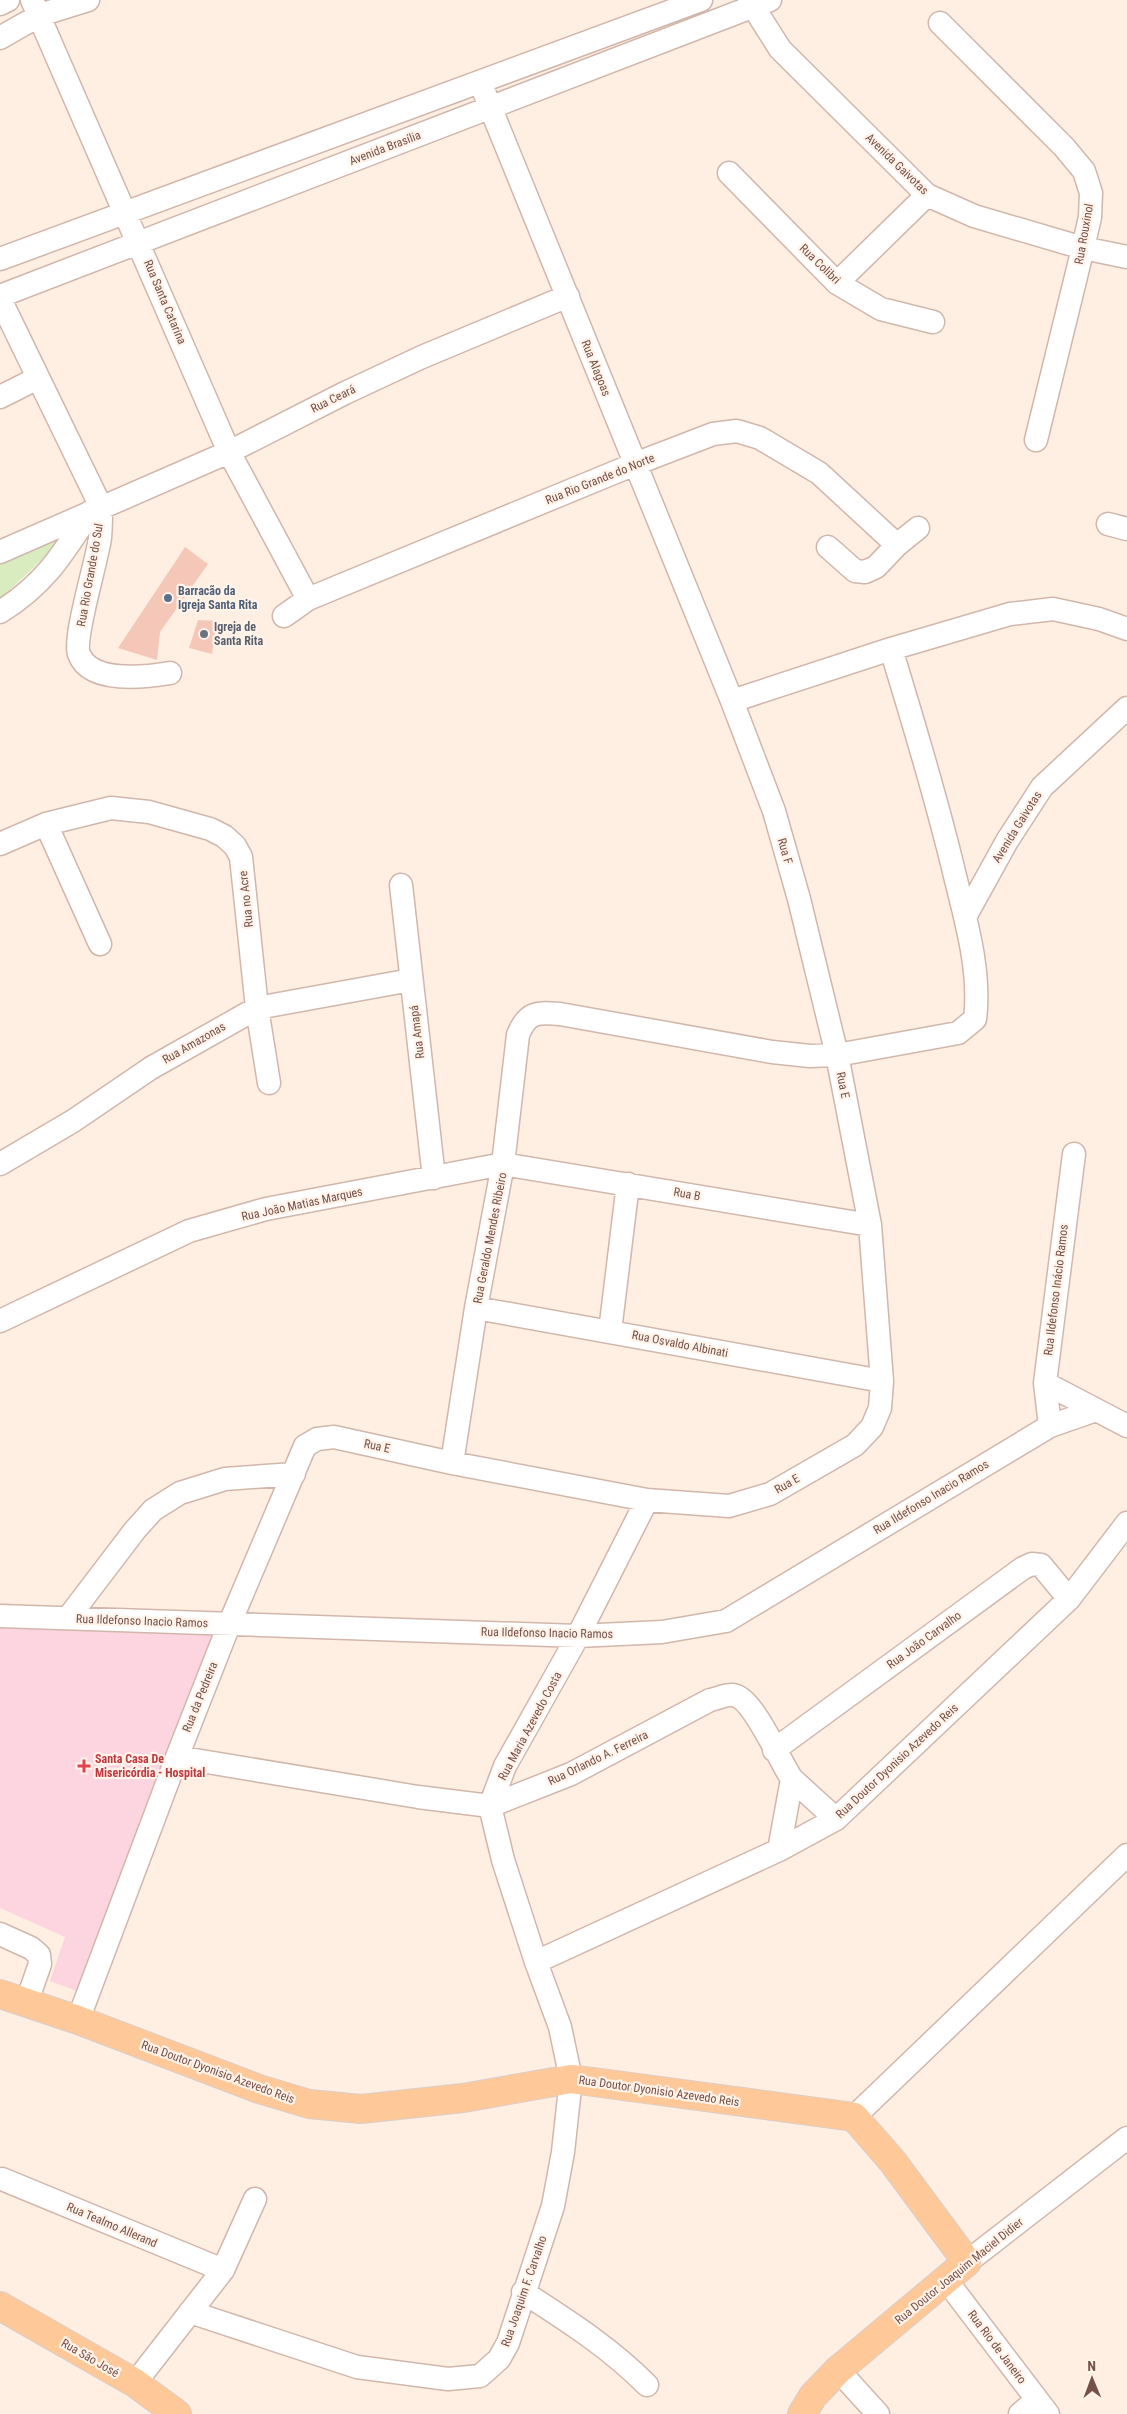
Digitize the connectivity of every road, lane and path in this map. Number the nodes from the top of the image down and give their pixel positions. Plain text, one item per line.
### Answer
1 (8, 0) edge
2 (88, 0) edge
3 (701, 0) edge
4 (757, 2) edge
5 (0, 4) edge
6 (36, 7) edge
7 (940, 23) dead end
8 (0, 38) edge
9 (480, 82) junction
10 (490, 108) junction
11 (729, 173) dead end
12 (927, 195) junction
13 (126, 213) junction
14 (139, 242) junction
15 (1084, 248) junction
16 (1127, 258) edge
17 (0, 259) edge
18 (838, 283) junction
19 (568, 296) junction
20 (0, 298) edge
21 (933, 322) dead end
22 (38, 378) junction
23 (0, 397) edge
24 (1036, 440) dead end
25 (229, 452) junction
26 (635, 464) junction
27 (96, 510) junction
28 (918, 528) dead end
29 (897, 545) junction
30 (828, 547) dead end
31 (0, 552) edge
32 (308, 599) junction
33 (0, 612) edge
34 (284, 616) dead end
35 (1127, 629) edge
36 (891, 649) junction
37 (713, 654) joint
38 (170, 673) dead end
39 (732, 700) junction
40 (1127, 708) edge
41 (46, 824) junction
42 (0, 844) edge
43 (401, 885) dead end
44 (965, 917) junction
45 (100, 944) dead end
46 (411, 980) junction
47 (257, 1008) junction
48 (837, 1055) junction
49 (268, 1083) dead end
50 (1074, 1154) dead end
51 (0, 1164) edge
52 (503, 1164) junction
53 (434, 1178) junction
54 (628, 1184) junction
55 (870, 1225) junction
56 (476, 1308) junction
57 (0, 1321) edge
58 (610, 1330) junction
59 (882, 1381) junction
60 (1045, 1383) junction
61 (1096, 1410) junction
62 (1050, 1426) junction
63 (1127, 1426) edge
64 (317, 1439) joint
65 (452, 1463) junction
66 (294, 1474) junction
67 (646, 1500) junction
68 (1127, 1523) edge
69 (1070, 1598) junction
70 (0, 1616) edge
71 (68, 1618) junction
72 (229, 1625) junction
73 (578, 1636) junction
74 (774, 1750) junction
75 (177, 1757) junction
76 (792, 1779) junction
77 (490, 1806) junction
78 (836, 1818) junction
79 (779, 1850) junction
80 (1127, 1855) edge
81 (0, 1934) edge
82 (536, 1962) junction
83 (0, 1994) edge
84 (26, 2004) junction
85 (78, 2020) junction
86 (571, 2079) junction
87 (854, 2117) junction
88 (1127, 2138) edge
89 (2, 2179) dead end
90 (255, 2199) dead end
91 (967, 2262) junction
92 (223, 2270) junction
93 (946, 2280) junction
94 (523, 2292) junction
95 (0, 2306) edge
96 (190, 2312) junction
97 (838, 2370) junction
98 (134, 2383) junction
99 (647, 2385) dead end
100 (160, 2409) edge
101 (1035, 2409) edge
102 (802, 2414) edge
103 (878, 2414) edge

1 - 5 street
2 - 6 street
3 - 9 street
4 - 10 street, Avenida Brasília
4 - 12 street, Avenida Gaivotas
6 - 8 street
6 - 13 street, Rua Santa Catarina
7 - 15 street, Rua Rouxinol
9 - 10 street, Rua Alagoas
9 - 13 street
10 - 14 street, Avenida Brasília
10 - 19 street, Rua Alagoas
11 - 18 street, Rua Colibri
12 - 15 street, Avenida Gaivotas
12 - 18 street
13 - 14 street, Rua Santa Catarina
13 - 17 street
14 - 20 street, Avenida Brasília
14 - 25 street, Rua Santa Catarina
15 - 16 street, Avenida Gaivotas
15 - 24 street, Rua Rouxinol
18 - 21 street, Rua Colibri
19 - 25 street, Rua Ceará
19 - 26 street, Rua Alagoas
20 - 22 street, Rua Rio Grande do Sul
22 - 23 street
22 - 27 street, Rua Rio Grande do Sul
25 - 27 street, Rua Ceará
25 - 32 street, Rua Santa Catarina
26 - 29 street, Rua Rio Grande do Norte
26 - 32 street, Rua Rio Grande do Norte
26 - 37 street, Rua Alagoas
27 - 31 street, Rua Ceará
27 - 33 street
27 - 38 street, Rua Rio Grande do Sul
28 - 29 street
29 - 30 street
32 - 34 street, Rua Rio Grande do Norte
35 - 36 street
36 - 39 street
36 - 44 street
37 - 39 street, Rua F
39 - 48 street, Rua F
40 - 44 street, Avenida Gaivotas
41 - 42 street, Rua no Acre
41 - 45 street
41 - 47 street, Rua no Acre
43 - 46 street, Rua Amapá
44 - 48 street
46 - 47 street, Rua Amazonas
46 - 53 street, Rua Amapá
47 - 49 street, Rua no Acre
47 - 51 street, Rua Amazonas
48 - 52 street, Rua Geraldo Mendes Ribeiro
48 - 55 street, Rua E
50 - 60 street, Rua Ildefonso Inácio Ramos
52 - 53 street, Rua João Matias Marques
52 - 54 street, Rua B
52 - 56 street, Rua Geraldo Mendes Ribeiro
53 - 57 street, Rua João Matias Marques
54 - 55 street, Rua B
54 - 58 street
55 - 59 street, Rua E
56 - 58 street, Rua Osvaldo Albinati
56 - 65 street, Rua Geraldo Mendes Ribeiro
58 - 59 street, Rua Osvaldo Albinati
59 - 67 street, Rua E
60 - 61 street
60 - 62 street, Rua Ildefonso Inácio Ramos
61 - 62 street, Rua Ildefonso Inacio Ramos
61 - 63 street
62 - 73 street, Rua Ildefonso Inacio Ramos
64 - 65 street, Rua E
64 - 66 street, Rua da Pedreira
65 - 67 street, Rua E
66 - 71 street
66 - 72 street, Rua da Pedreira
67 - 73 street, Rua Maria Azevedo Costa
68 - 69 street, Rua Doutor Dyonisio Azevedo Reis
69 - 74 street, Rua João Carvalho
69 - 78 street, Rua Doutor Dyonisio Azevedo Reis
70 - 71 street, Rua Ildefonso Inacio Ramos
71 - 72 street, Rua Ildefonso Inacio Ramos
72 - 73 street, Rua Ildefonso Inacio Ramos
72 - 75 street, Rua da Pedreira
73 - 77 street, Rua Maria Azevedo Costa
74 - 76 street, Rua Orlando A. Ferreira
74 - 77 street, Rua Orlando A. Ferreira
75 - 77 street, Rua Orlando A. Ferreira
75 - 85 street, Rua da Pedreira
76 - 78 street, Rua Orlando A. Ferreira
76 - 79 street
77 - 82 street
78 - 79 street, Rua Doutor Dyonisio Azevedo Reis
79 - 82 street, Rua Doutor Dyonisio Azevedo Reis
80 - 87 street
81 - 84 street
82 - 86 street
83 - 84 main road, Rua Doutor Dyonisio Azevedo Reis
84 - 85 main road, Rua Doutor Dyonisio Azevedo Reis
85 - 86 main road, Rua Doutor Dyonisio Azevedo Reis
86 - 87 main road, Rua Doutor Dyonisio Azevedo Reis
86 - 94 street, Rua Joaquim F. Carvalho
87 - 91 main road
88 - 91 street, Rua Doutor Joaquim Maciel Didier
89 - 92 street, Rua Tealmo Allerand
90 - 92 street
91 - 93 main road, Rua Doutor Joaquim Maciel Didier
92 - 96 street
93 - 97 main road, Rua Doutor Joaquim Maciel Didier
93 - 101 street, Rua Rio de Janeiro
94 - 96 street, Rua Joaquim F. Carvalho
94 - 99 street
95 - 98 main road, Rua São José
96 - 98 street
97 - 102 main road, Rua Doutor Joaquim Maciel Didier
97 - 103 street
98 - 100 main road, Rua São José

